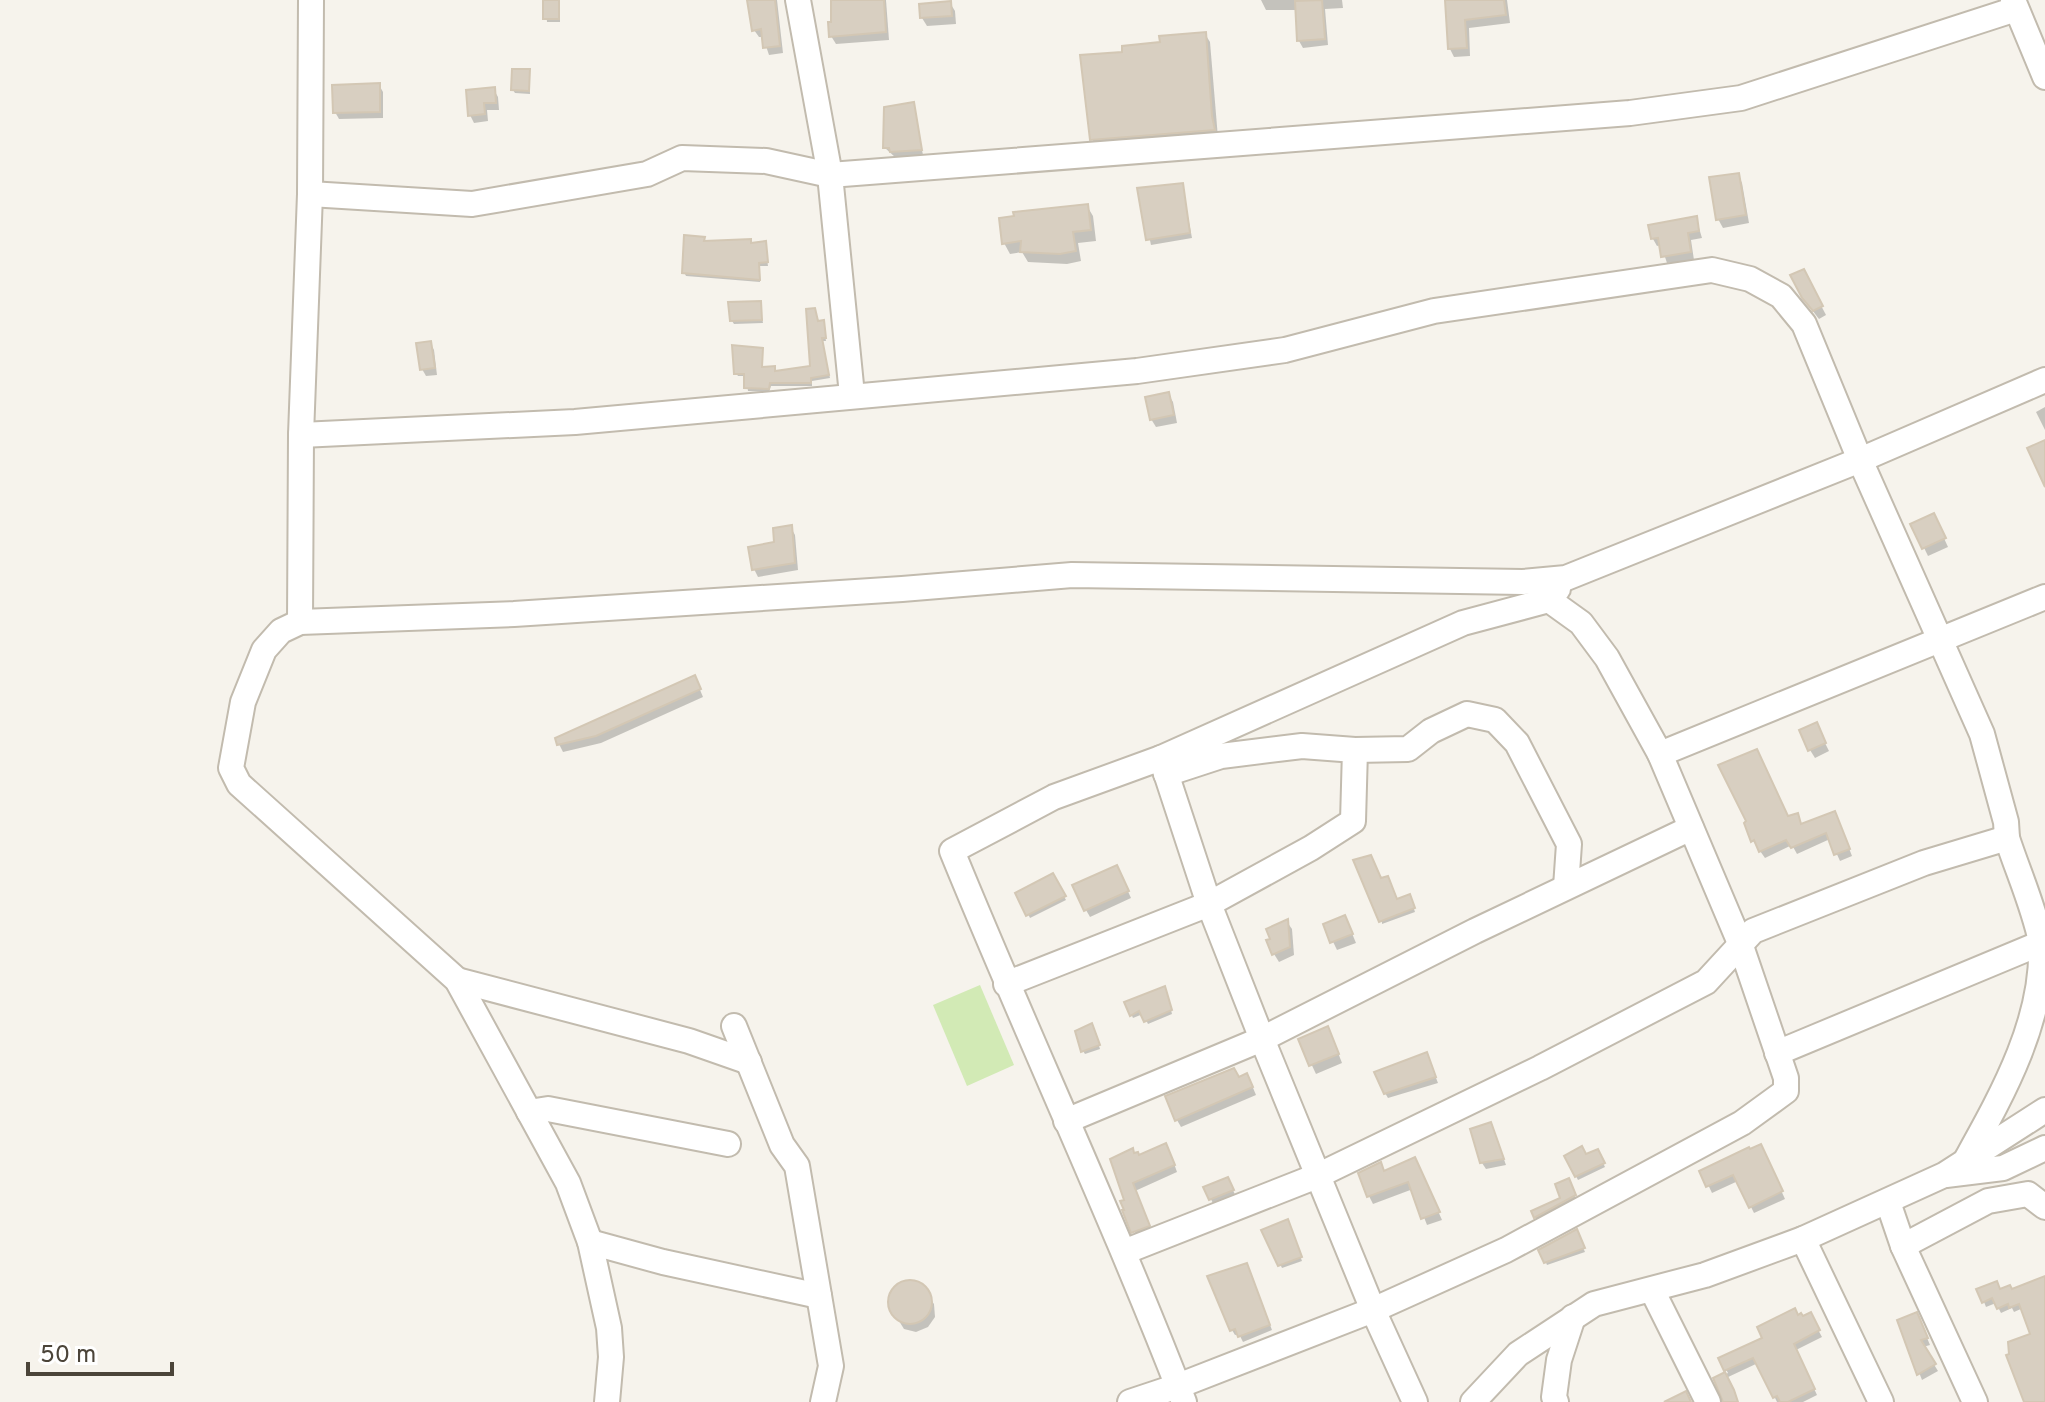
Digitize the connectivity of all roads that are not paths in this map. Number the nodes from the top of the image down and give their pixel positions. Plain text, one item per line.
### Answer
1 (311, 0) edge
2 (798, 0) edge
3 (2015, 4) edge
4 (2045, 77) edge
5 (830, 175) junction
6 (310, 194) junction
7 (2045, 380) edge
8 (852, 395) junction
9 (301, 435) junction
10 (1860, 460) junction
11 (1566, 578) junction
12 (2045, 597) edge
13 (1549, 600) junction
14 (300, 622) junction
15 (1941, 640) junction
16 (1355, 750) junction
17 (1660, 754) junction
18 (1164, 766) junction
19 (1691, 828) junction
20 (2007, 838) junction
21 (1566, 887) junction
22 (1209, 904) junction
23 (1740, 943) junction
24 (2041, 943) junction
25 (457, 980) junction
26 (1006, 984) junction
27 (734, 1026) dead end
28 (1262, 1039) junction
29 (1777, 1053) junction
30 (749, 1062) junction
31 (2045, 1110) edge
32 (529, 1112) junction
33 (1066, 1121) junction
34 (728, 1144) dead end
35 (2045, 1148) edge
36 (1967, 1158) junction
37 (1944, 1175) junction
38 (1317, 1176) junction
39 (1888, 1202) junction
40 (2045, 1207) edge
41 (1803, 1239) junction
42 (590, 1242) junction
43 (1903, 1246) junction
44 (1124, 1252) junction
45 (1652, 1290) junction
46 (819, 1296) junction
47 (1373, 1310) junction
48 (1573, 1317) junction
49 (1181, 1394) edge
50 (607, 1402) edge
51 (823, 1402) edge
52 (1130, 1402) edge
53 (1415, 1402) edge
54 (1473, 1402) edge
55 (1556, 1402) edge
56 (1708, 1402) edge
57 (1881, 1402) edge
58 (1975, 1402) edge

1 - 6 street
2 - 5 street
3 - 4 street
3 - 5 street
5 - 6 street
5 - 8 street
6 - 9 street
7 - 10 street
8 - 9 street
8 - 10 street
9 - 14 street
10 - 11 street
10 - 15 street
11 - 13 street
11 - 14 street
12 - 15 street
13 - 17 street
13 - 18 street
14 - 25 street
15 - 17 street
15 - 20 street
16 - 18 street
16 - 21 street
16 - 22 street
17 - 19 street
18 - 22 street
18 - 26 street
19 - 21 street
19 - 23 street
20 - 23 street
20 - 24 street
21 - 28 street
22 - 26 street
22 - 28 street
23 - 29 street
23 - 38 street
24 - 29 street
24 - 36 street
25 - 30 street
25 - 32 street
26 - 33 street
27 - 30 street
28 - 33 street
28 - 38 street
29 - 47 street
30 - 46 street
31 - 36 street
32 - 34 street
32 - 42 street
33 - 44 street
35 - 37 street
36 - 37 street
37 - 39 street
38 - 44 street
38 - 47 street
39 - 41 street
39 - 43 street
40 - 43 street
41 - 45 street
41 - 57 street
42 - 46 street
42 - 50 street
43 - 58 street
44 - 49 street
45 - 48 street
45 - 56 street
46 - 51 street
47 - 49 street
47 - 53 street
48 - 54 street
48 - 55 street
49 - 52 street

